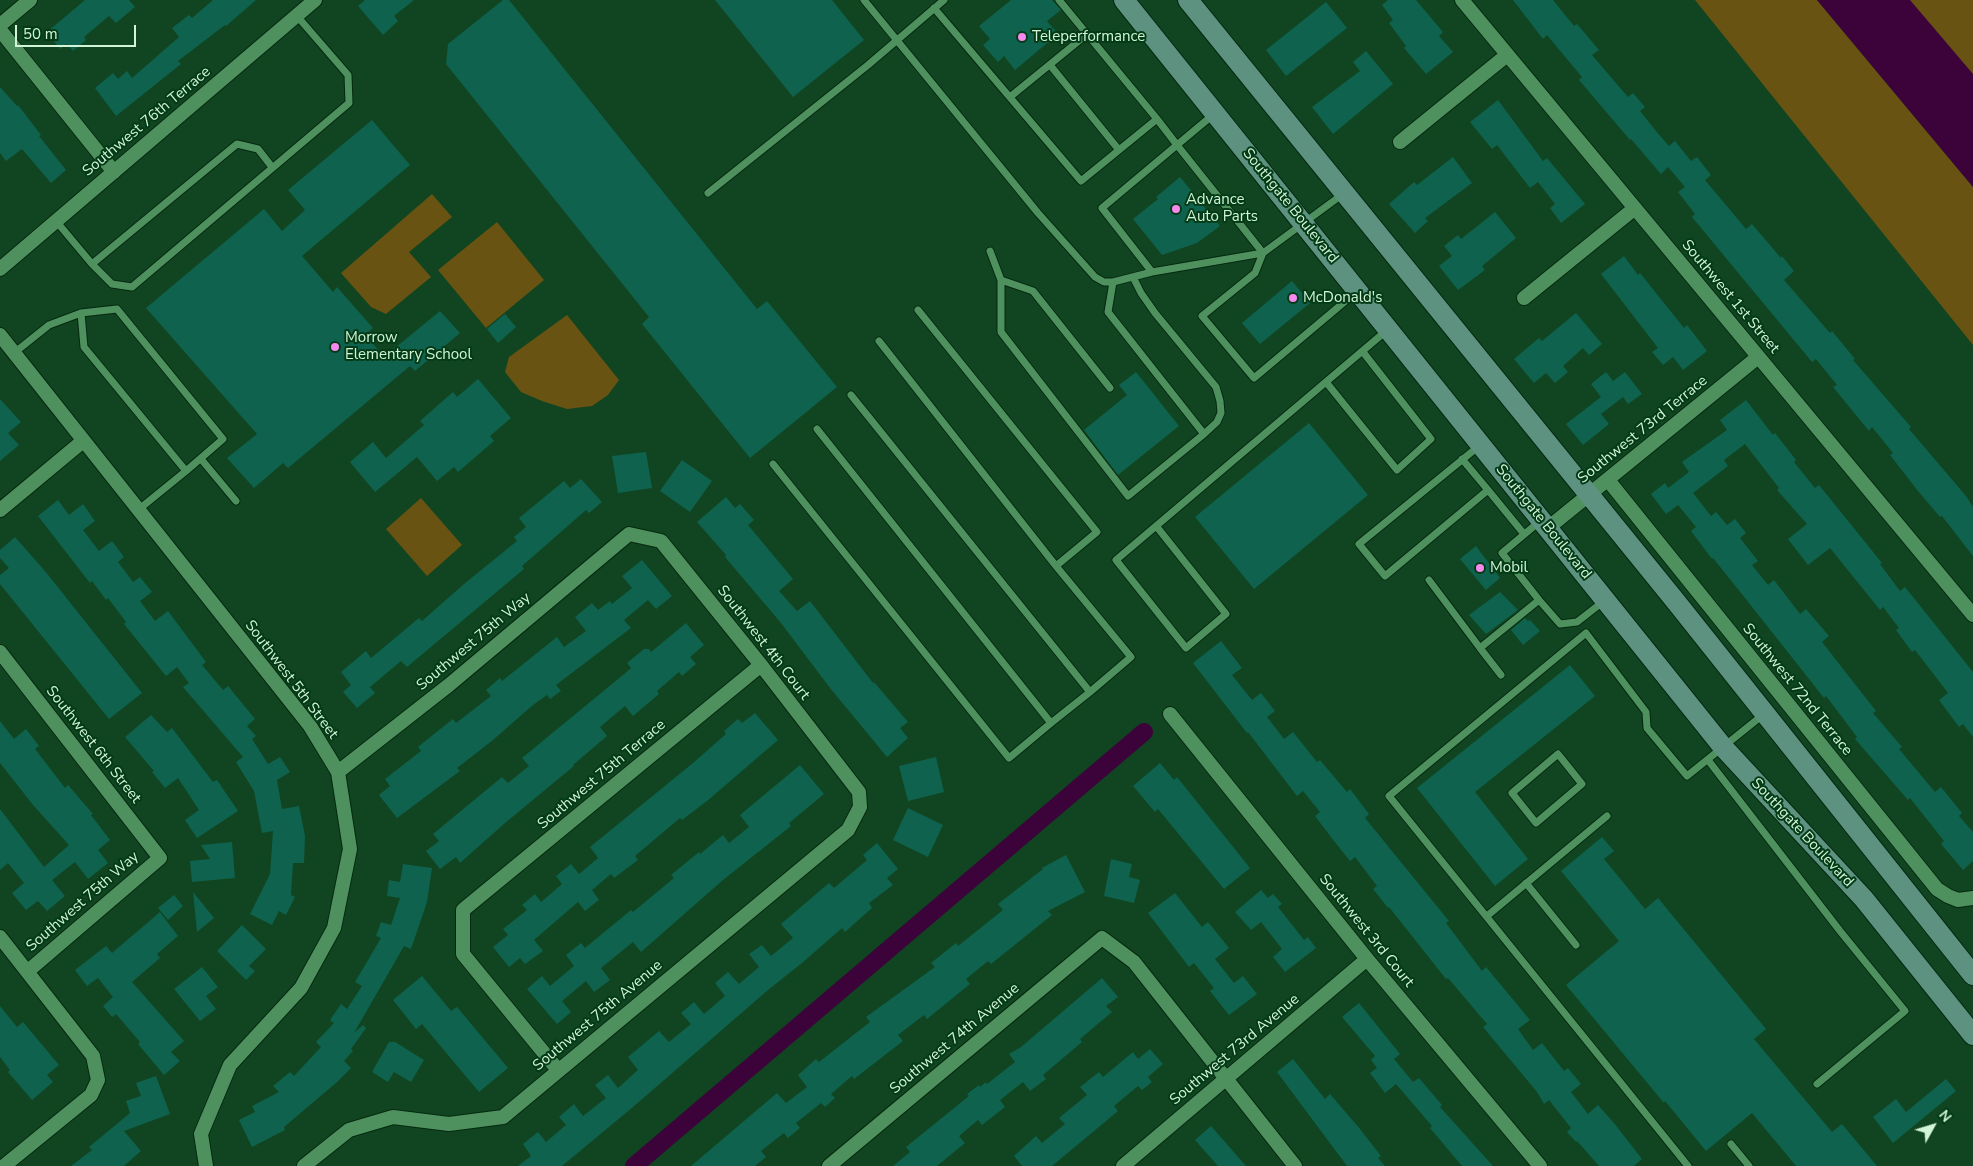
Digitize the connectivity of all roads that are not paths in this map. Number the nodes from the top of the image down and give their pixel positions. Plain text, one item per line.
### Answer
1 (30, 0) edge
2 (315, 0) edge
3 (864, 0) edge
4 (944, 0) edge
5 (1058, 0) edge
6 (1124, 0) edge
7 (1188, 0) edge
8 (1462, 0) edge
9 (934, 8) junction
10 (297, 16) junction
11 (0, 26) edge
12 (0, 30) edge
13 (1086, 35) junction
14 (896, 40) junction
15 (1507, 55) junction
16 (1050, 65) junction
17 (1010, 97) junction
18 (1215, 113) junction
19 (1157, 119) junction
20 (1400, 142) dead end
21 (1177, 145) junction
22 (1119, 150) junction
23 (272, 167) junction
24 (114, 172) junction
25 (1345, 192) junction
26 (708, 193) dead end
27 (1634, 208) junction
28 (56, 221) junction
29 (1304, 223) junction
30 (990, 251) dead end
31 (1262, 253) junction
32 (92, 264) junction
33 (0, 269) edge
34 (1152, 272) junction
35 (1133, 277) junction
36 (1001, 280) junction
37 (1113, 282) junction
38 (1357, 291) junction
39 (1524, 298) dead end
40 (918, 310) dead end
41 (82, 313) junction
42 (1388, 330) junction
43 (0, 335) edge
44 (878, 341) dead end
45 (1363, 352) junction
46 (14, 353) junction
47 (1758, 357) junction
48 (1326, 382) junction
49 (1110, 388) dead end
50 (851, 395) dead end
51 (817, 429) dead end
52 (1204, 434) junction
53 (82, 441) junction
54 (1481, 445) junction
55 (201, 459) junction
56 (1462, 459) junction
57 (773, 464) dead end
58 (186, 471) junction
59 (1608, 480) junction
60 (1488, 490) junction
61 (1589, 495) junction
62 (236, 502) dead end
63 (0, 510) edge
64 (138, 510) junction
65 (1545, 524) junction
66 (1157, 526) junction
67 (629, 534) joint
68 (1524, 534) junction
69 (1056, 566) junction
70 (1429, 580) dead end
71 (1539, 600) junction
72 (1606, 600) junction
73 (1973, 615) edge
74 (1577, 622) junction
75 (1586, 633) junction
76 (1480, 648) junction
77 (0, 652) edge
78 (761, 665) junction
79 (1501, 675) dead end
80 (1090, 692) junction
81 (1765, 713) junction
82 (1170, 714) dead end
83 (1051, 724) junction
84 (1716, 753) junction
85 (338, 772) junction
86 (1582, 784) joint
87 (859, 792) joint
88 (1607, 816) dead end
89 (160, 858) joint
90 (1526, 883) junction
91 (1973, 898) edge
92 (1487, 916) junction
93 (0, 937) edge
94 (1576, 945) dead end
95 (1367, 959) junction
96 (28, 971) junction
97 (1973, 976) edge
98 (1973, 1035) edge
99 (558, 1070) junction
100 (1226, 1080) junction
101 (1817, 1084) dead end
102 (1731, 1144) dead end
103 (4, 1166) edge
104 (206, 1166) edge
105 (304, 1166) edge
106 (828, 1166) edge
107 (1123, 1166) edge
108 (1295, 1166) edge
109 (1540, 1166) edge
110 (1688, 1166) edge
111 (1749, 1166) edge

1 - 11 street
2 - 10 street, Southwest 76th Terrace
3 - 14 lane
4 - 9 lane
5 - 13 lane
6 - 18 main road, Southgate Boulevard
7 - 25 main road
8 - 15 street, Southwest 1st Street
9 - 14 lane
9 - 17 lane
10 - 23 lane
10 - 24 street, Southwest 76th Terrace
12 - 24 street
13 - 16 lane
13 - 19 lane
14 - 26 lane
14 - 37 lane
15 - 20 street
15 - 27 street, Southwest 1st Street
16 - 17 lane
16 - 22 lane
17 - 22 lane
18 - 21 lane
18 - 29 main road, Southgate Boulevard
19 - 21 lane
19 - 22 lane
21 - 31 lane
21 - 34 lane
23 - 32 lane
23 - 32 lane
24 - 28 street, Southwest 76th Terrace
25 - 29 lane
25 - 61 main road
27 - 39 street
27 - 47 street, Southwest 1st Street
28 - 32 lane
28 - 33 street, Southwest 76th Terrace
29 - 31 lane
29 - 38 main road, Southgate Boulevard
30 - 36 lane
31 - 34 lane
31 - 38 lane
34 - 35 lane
35 - 37 lane
35 - 52 lane
36 - 49 lane
36 - 52 lane
37 - 52 lane
38 - 42 main road, Southgate Boulevard
40 - 69 lane
41 - 46 lane
41 - 55 lane
41 - 58 lane
42 - 45 lane
42 - 54 main road, Southgate Boulevard
43 - 46 street, Southwest 5th Street
44 - 69 lane
45 - 48 lane
45 - 48 lane
46 - 53 street, Southwest 5th Street
47 - 59 street, Southwest 73rd Terrace
47 - 73 street, Southwest 1st Street
48 - 66 lane
50 - 80 lane
51 - 83 lane
53 - 63 street
53 - 64 street, Southwest 5th Street
54 - 56 lane
54 - 65 main road, Southgate Boulevard
55 - 58 lane
55 - 62 lane
56 - 60 lane
56 - 60 lane
57 - 83 lane
58 - 64 lane
59 - 61 street, Southwest 73rd Terrace
59 - 91 street, Southwest 72nd Terrace
60 - 68 lane
61 - 65 street, Southwest 73rd Terrace
61 - 81 main road
64 - 85 street, Southwest 5th Street
65 - 68 lane
65 - 72 main road, Southgate Boulevard
66 - 66 lane
67 - 78 street, Southwest 4th Court
67 - 85 street, Southwest 75th Way
68 - 71 lane
69 - 80 lane
70 - 76 lane
71 - 74 lane
71 - 76 lane
72 - 74 lane
72 - 84 main road, Southgate Boulevard
74 - 75 lane
75 - 84 lane
75 - 92 lane
76 - 79 lane
77 - 89 street, Southwest 6th Street
78 - 87 street, Southwest 4th Court
78 - 99 street, Southwest 75th Terrace
80 - 83 lane
81 - 84 lane
81 - 97 main road
82 - 95 street, Southwest 3rd Court
84 - 98 main road, Southgate Boulevard
84 - 101 lane
85 - 104 street, Southwest 5th Street
86 - 86 lane
87 - 99 street, Southwest 75th Avenue
88 - 90 lane
89 - 96 street, Southwest 75th Way
90 - 92 lane
90 - 94 lane
92 - 110 lane
93 - 96 street
95 - 100 street, Southwest 73rd Avenue
95 - 109 street, Southwest 3rd Court
96 - 103 street
99 - 105 street, Southwest 75th Avenue
100 - 106 street, Southwest 74th Avenue
100 - 107 street, Southwest 73rd Avenue
100 - 108 street
102 - 111 lane

